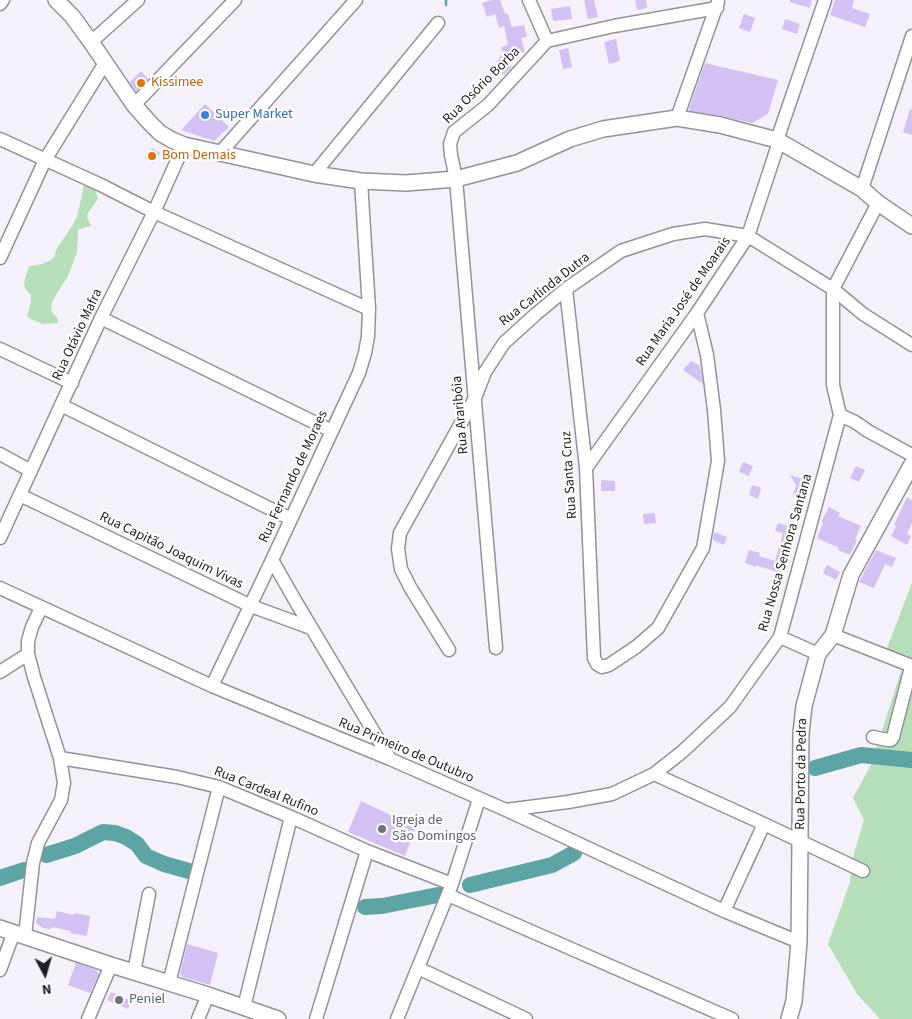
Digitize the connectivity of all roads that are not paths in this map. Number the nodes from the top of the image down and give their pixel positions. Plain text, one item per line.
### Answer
1 (3, 0) edge
2 (56, 0) edge
3 (138, 0) edge
4 (236, 0) edge
5 (356, 0) edge
6 (529, 0) edge
7 (825, 0) edge
8 (0, 4) edge
9 (718, 4) edge
10 (438, 23) dead end
11 (912, 36) edge
12 (547, 41) junction
13 (91, 42) junction
14 (105, 63) junction
15 (134, 105) junction
16 (677, 118) junction
17 (0, 139) edge
18 (777, 140) junction
19 (184, 145) junction
20 (220, 154) junction
21 (45, 160) junction
22 (314, 174) junction
23 (456, 180) junction
24 (361, 181) junction
25 (862, 189) junction
26 (878, 203) junction
27 (154, 212) junction
28 (912, 226) edge
29 (748, 236) junction
30 (0, 258) edge
31 (566, 289) junction
32 (833, 289) junction
33 (369, 309) junction
34 (697, 313) junction
35 (101, 318) junction
36 (912, 345) edge
37 (0, 349) edge
38 (72, 383) junction
39 (475, 398) junction
40 (61, 405) junction
41 (840, 415) junction
42 (332, 431) junction
43 (0, 454) edge
44 (912, 455) edge
45 (912, 464) edge
46 (586, 468) junction
47 (31, 471) junction
48 (20, 495) junction
49 (291, 519) junction
50 (0, 538) edge
51 (272, 560) junction
52 (0, 588) edge
53 (251, 606) junction
54 (41, 608) junction
55 (312, 628) junction
56 (833, 635) junction
57 (780, 637) junction
58 (496, 648) dead end
59 (449, 650) dead end
60 (28, 654) junction
61 (818, 654) junction
62 (0, 672) edge
63 (212, 686) junction
64 (873, 737) dead end
65 (60, 758) junction
66 (390, 759) junction
67 (654, 774) junction
68 (219, 787) junction
69 (479, 799) junction
70 (506, 810) junction
71 (291, 817) junction
72 (764, 824) junction
73 (800, 840) junction
74 (367, 851) junction
75 (863, 871) dead end
76 (450, 889) junction
77 (148, 894) dead end
78 (724, 911) junction
79 (13, 932) edge
80 (799, 942) junction
81 (111, 965) junction
82 (418, 968) junction
83 (0, 970) edge
84 (134, 972) junction
85 (169, 983) junction
86 (208, 995) junction
87 (244, 1011) edge
88 (270, 1018) edge
89 (88, 1019) edge
90 (198, 1019) edge
91 (316, 1019) edge
92 (397, 1019) edge
93 (526, 1019) edge
94 (732, 1019) edge
95 (789, 1019) edge

1 - 8 street
2 - 13 main road
3 - 13 street
4 - 15 street
5 - 20 street
6 - 12 street
7 - 18 street, Rua Maria José de Moarais
9 - 12 street
9 - 16 street
10 - 22 street
11 - 25 street
12 - 23 street, Rua Osório Borba
13 - 14 main road
14 - 15 main road
14 - 21 street
15 - 19 main road
16 - 18 main road
16 - 23 main road
17 - 21 street
18 - 25 main road
18 - 29 street, Rua Maria José de Moarais
19 - 20 main road
19 - 27 street, Rua Otávio Mafra
20 - 22 main road
21 - 27 street
21 - 30 street
22 - 24 main road
23 - 24 main road
23 - 39 street, Rua Araribóia
24 - 33 street, Rua Fernando de Moraes
25 - 26 main road
26 - 28 main road
26 - 32 street
27 - 33 street
27 - 35 street, Rua Otávio Mafra
29 - 31 street, Rua Carlinda Dutra
29 - 32 street, Rua Carlinda Dutra
29 - 34 street, Rua Maria José de Moarais
31 - 39 street, Rua Carlinda Dutra
31 - 46 street, Rua Santa Cruz
32 - 36 street, Rua Carlinda Dutra
32 - 41 street, Rua Nossa Senhora Santana
33 - 42 street, Rua Fernando de Moraes
34 - 46 street, Rua Maria José de Moarais
34 - 46 street, Rua Santa Cruz
35 - 38 street, Rua Otávio Mafra
35 - 42 street
37 - 38 street
38 - 40 street, Rua Otávio Mafra
39 - 58 street, Rua Araribóia
39 - 59 street, Rua Carlinda Dutra
40 - 47 street, Rua Otávio Mafra
40 - 49 street
41 - 44 street
41 - 57 street, Rua Nossa Senhora Santana
42 - 49 street, Rua Fernando de Moraes
43 - 47 street
45 - 56 main road, Rua Porto da Pedra
47 - 48 street, Rua Otávio Mafra
48 - 50 street, Rua Otávio Mafra
48 - 53 street, Rua Capitão Joaquim Vivas
49 - 51 street, Rua Fernando de Moraes
51 - 53 street
51 - 55 street, Rua Fernando de Moraes
52 - 54 street, Rua Primeiro de Outubro
53 - 55 street, Rua Capitão Joaquim Vivas
53 - 63 street
54 - 60 street
54 - 63 street, Rua Primeiro de Outubro
55 - 66 street, Rua Fernando de Moraes
56 - 61 main road, Rua Porto da Pedra
56 - 64 street
57 - 61 street
57 - 67 street, Rua Nossa Senhora Santana
60 - 62 street
60 - 65 street
61 - 73 main road, Rua Porto da Pedra
63 - 66 street, Rua Primeiro de Outubro
65 - 68 street, Rua Cardeal Rufino
65 - 79 street
66 - 69 street, Rua Primeiro de Outubro
67 - 70 street, Rua Nossa Senhora Santana
67 - 72 street
68 - 71 street, Rua Cardeal Rufino
68 - 85 street
69 - 70 street, Rua Primeiro de Outubro
69 - 76 street
70 - 78 street, Rua Primeiro de Outubro
71 - 74 street, Rua Cardeal Rufino
71 - 87 street
72 - 73 street
72 - 78 street
73 - 75 street
73 - 80 main road, Rua Porto da Pedra
74 - 76 street, Rua Cardeal Rufino
74 - 91 street
76 - 82 street
76 - 94 street, Rua Cardeal Rufino
77 - 84 street
78 - 80 street, Rua Primeiro de Outubro
79 - 81 main road
79 - 83 street
80 - 95 main road, Rua Porto da Pedra
81 - 84 main road
81 - 89 street
82 - 92 street
82 - 93 street
84 - 85 main road
85 - 86 main road
86 - 87 main road
86 - 90 street
87 - 88 main road

